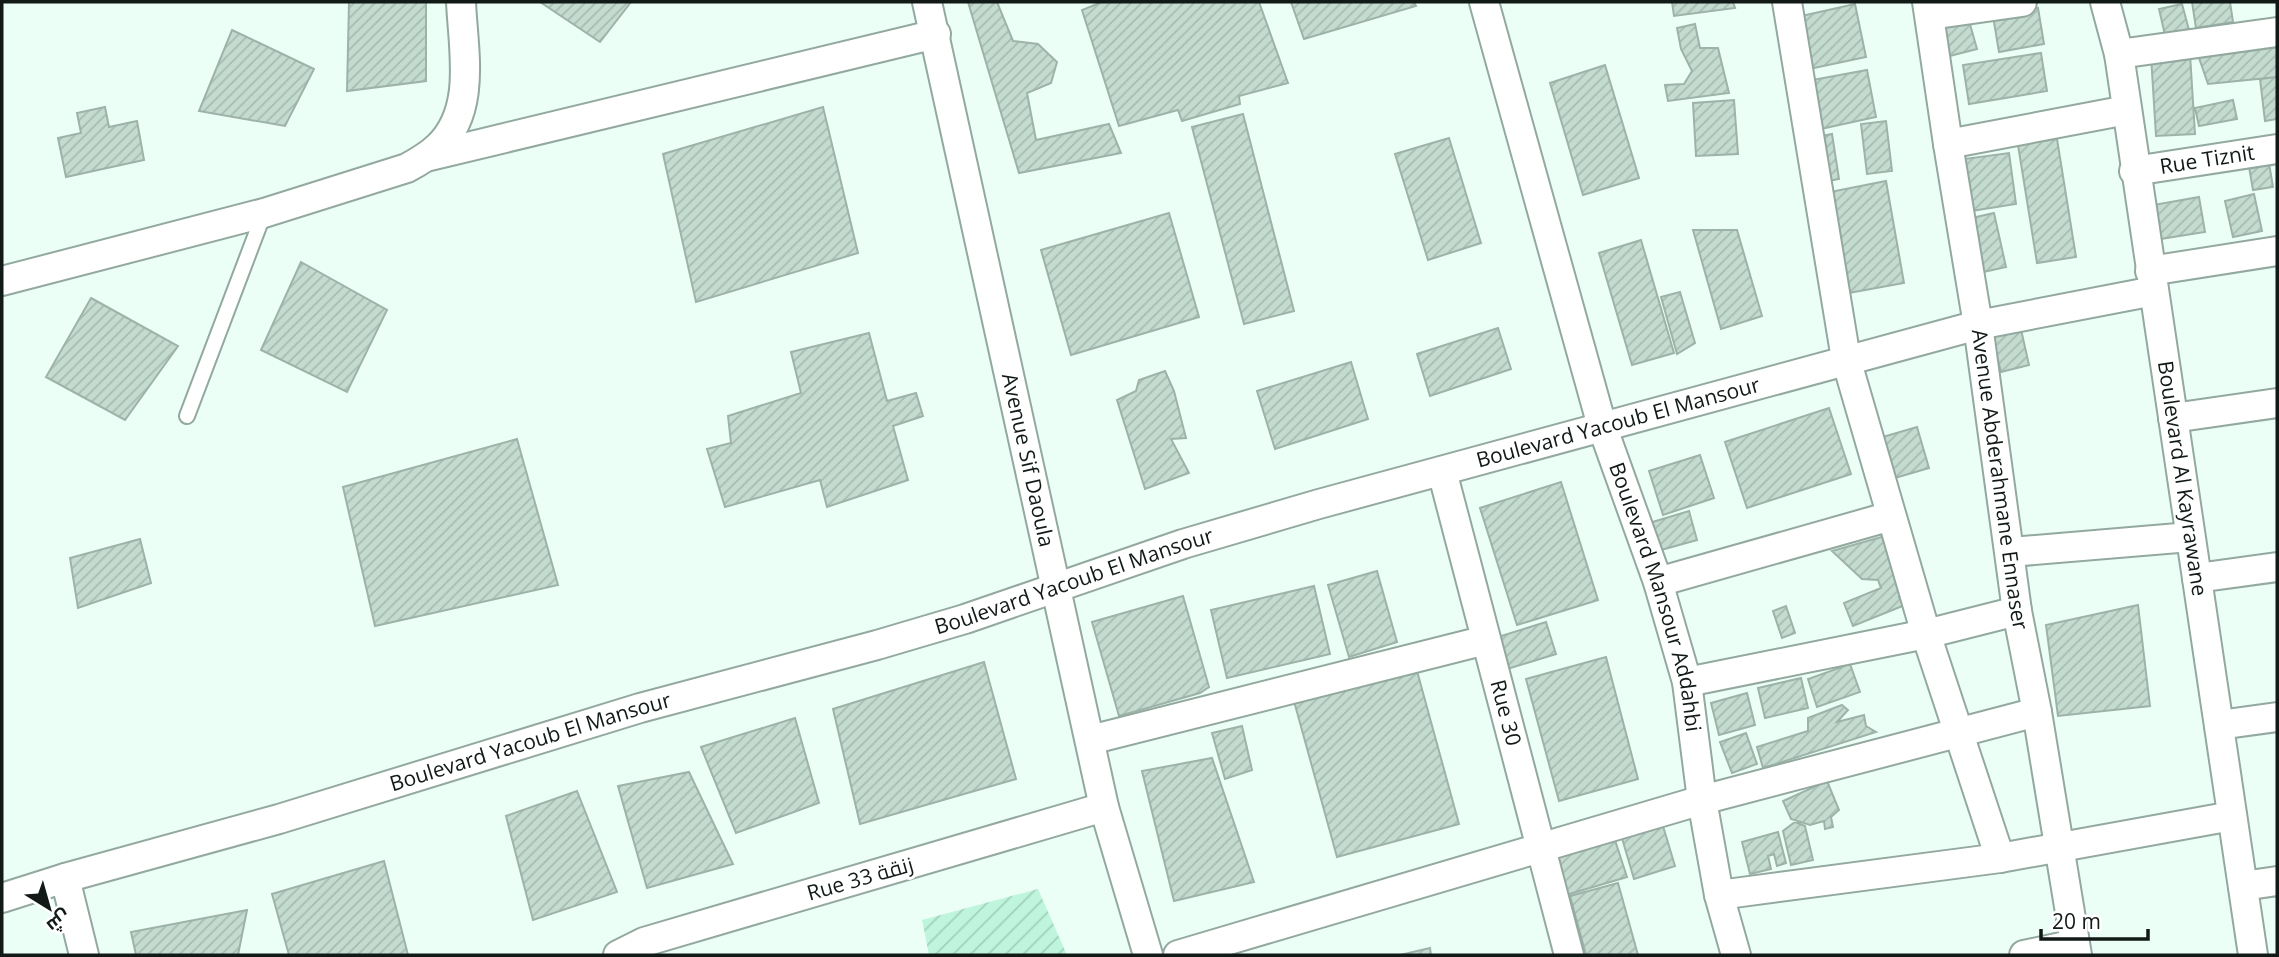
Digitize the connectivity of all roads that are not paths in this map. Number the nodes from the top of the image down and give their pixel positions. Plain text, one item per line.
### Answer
1 (461, 2) edge
2 (927, 2) edge
3 (1484, 2) edge
4 (1787, 2) edge
5 (2022, 2) edge
6 (2105, 2) edge
7 (1929, 9) edge
8 (2277, 32) edge
9 (936, 34) junction
10 (2119, 54) junction
11 (2127, 110) junction
12 (1948, 144) junction
13 (2277, 149) edge
14 (426, 157) junction
15 (2134, 171) junction
16 (264, 213) junction
17 (2277, 251) edge
18 (2, 281) edge
19 (2152, 281) junction
20 (1978, 326) junction
21 (1846, 359) junction
22 (2277, 403) edge
23 (187, 416) dead end
24 (2173, 418) junction
25 (1602, 426) junction
26 (1442, 471) junction
27 (1891, 516) junction
28 (2190, 537) junction
29 (2011, 552) junction
30 (2277, 566) edge
31 (2197, 578) junction
32 (1658, 582) junction
33 (1056, 588) junction
34 (2017, 611) junction
35 (1926, 634) junction
36 (1486, 640) junction
37 (1687, 682) junction
38 (2037, 712) junction
39 (2277, 717) edge
40 (2219, 725) junction
41 (1959, 734) junction
42 (1090, 740) junction
43 (1702, 800) junction
44 (1104, 807) junction
45 (2232, 816) junction
46 (1541, 847) junction
47 (2059, 848) junction
48 (2000, 859) junction
49 (65, 878) junction
50 (2277, 881) edge
51 (2243, 886) junction
52 (1719, 895) junction
53 (2, 898) edge
54 (2076, 950) edge
55 (85, 955) edge
56 (618, 955) edge
57 (1148, 955) edge
58 (1178, 955) edge
59 (1569, 955) edge
60 (1736, 955) edge
61 (2024, 955) edge
62 (2253, 955) edge

1 - 14 street
2 - 9 street, Avenue Sif Daoula
3 - 25 street, Boulevard Mansour Addahbi
4 - 21 street
5 - 7 street
6 - 10 street, Boulevard Al Kayrawane
7 - 12 street, Avenue Abderahmane Ennaser
8 - 10 street
9 - 14 street
9 - 33 street, Avenue Sif Daoula
10 - 11 street, Boulevard Al Kayrawane
11 - 12 street
11 - 15 street, Boulevard Al Kayrawane
12 - 20 street, Avenue Abderahmane Ennaser
13 - 15 street, Rue Tiznit
14 - 16 street
15 - 19 street, Boulevard Al Kayrawane
16 - 18 street
16 - 23 lane
17 - 19 street, Boulevard Yacoub El Mansour
19 - 20 street, Boulevard Yacoub El Mansour
19 - 24 street, Boulevard Al Kayrawane
20 - 21 street, Boulevard Yacoub El Mansour
20 - 29 street, Avenue Abderahmane Ennaser
21 - 25 street, Boulevard Yacoub El Mansour
21 - 27 street
22 - 24 street
24 - 28 street, Boulevard Al Kayrawane
25 - 26 street, Boulevard Yacoub El Mansour
25 - 32 street, Boulevard Mansour Addahbi
26 - 33 street, Boulevard Yacoub El Mansour
26 - 36 street, Rue 30
27 - 32 street
27 - 35 street
28 - 29 street
28 - 31 street, Boulevard Al Kayrawane
29 - 34 street, Avenue Abderahmane Ennaser
30 - 31 street
31 - 40 street, Boulevard Al Kayrawane
32 - 37 street, Boulevard Mansour Addahbi
33 - 42 street, Avenue Sif Daoula
33 - 49 street, Boulevard Yacoub El Mansour
34 - 35 street
34 - 38 street, Avenue Abderahmane Ennaser
35 - 37 street
35 - 41 street
36 - 42 street
36 - 46 street, Rue 30
37 - 43 street, Boulevard Mansour Addahbi
38 - 41 street
38 - 47 street, Avenue Abderahmane Ennaser
39 - 40 street
40 - 45 street, Boulevard Al Kayrawane
41 - 43 street
41 - 48 street
42 - 44 street, Avenue Sif Daoula
43 - 46 street
43 - 52 street, Boulevard Mansour Addahbi
44 - 56 street, Rue 33 زنقة
44 - 57 street, Avenue Sif Daoula
45 - 47 street
45 - 51 street, Boulevard Al Kayrawane
46 - 58 street
46 - 59 street, Rue 30
47 - 48 street
47 - 54 street, Avenue Abderahmane Ennaser
48 - 52 street
49 - 53 street, Boulevard Yacoub El Mansour
49 - 55 street
50 - 51 street
51 - 62 street, Boulevard Al Kayrawane
52 - 60 street, Boulevard Mansour Addahbi
54 - 61 street

